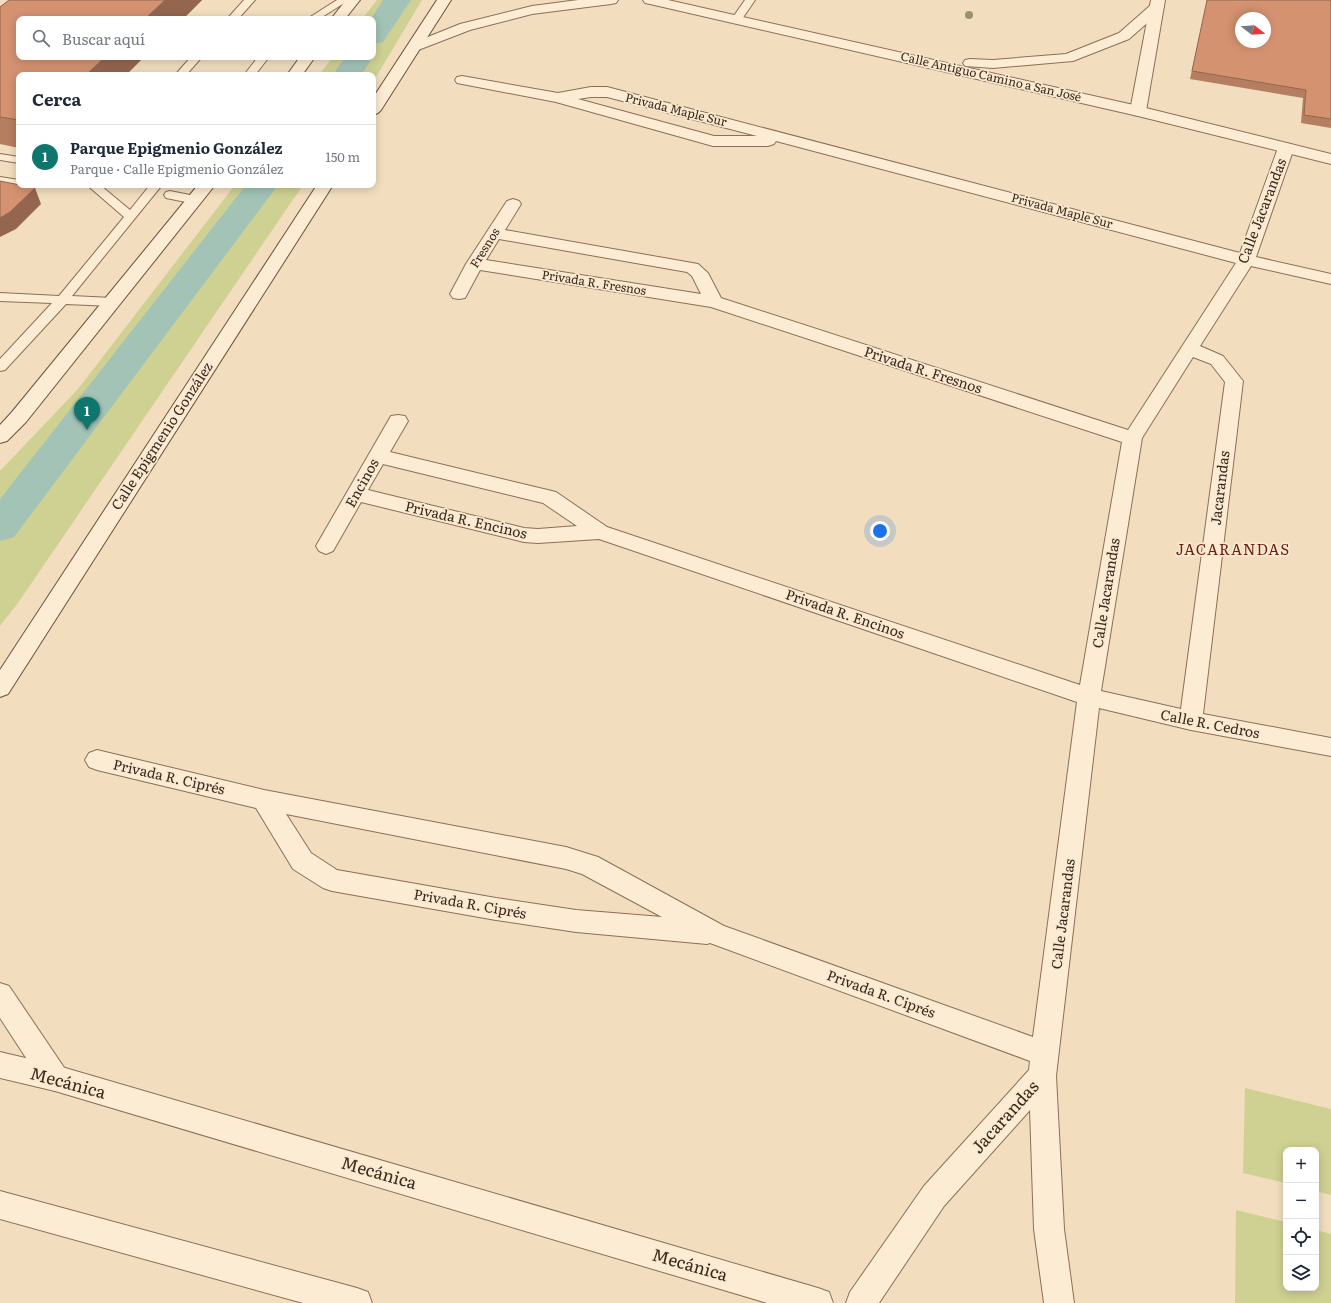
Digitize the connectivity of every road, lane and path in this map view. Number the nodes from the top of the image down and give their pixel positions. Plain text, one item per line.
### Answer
1 (250, 0) edge
2 (344, 0) edge
3 (353, 0) edge
4 (444, 0) edge
5 (611, 0) edge
6 (750, 0) edge
7 (656, 1) edge
8 (1157, 3) edge
9 (235, 16) edge
10 (317, 16) edge
11 (340, 16) edge
12 (736, 20) junction
13 (413, 48) junction
14 (194, 60) edge
15 (262, 60) edge
16 (306, 60) edge
17 (918, 61) junction
18 (183, 72) edge
19 (252, 72) edge
20 (296, 72) edge
21 (462, 80) dead end
22 (558, 98) junction
23 (376, 105) edge
24 (1138, 111) junction
25 (793, 140) junction
26 (1286, 148) junction
27 (0, 157) edge
28 (1331, 159) edge
29 (16, 160) edge
30 (0, 182) edge
31 (16, 184) edge
32 (97, 188) edge
33 (153, 188) edge
34 (205, 188) edge
35 (322, 188) edge
36 (170, 195) dead end
37 (196, 200) junction
38 (513, 204) dead end
39 (130, 216) junction
40 (495, 233) junction
41 (1246, 260) junction
42 (475, 264) junction
43 (1331, 279) edge
44 (459, 294) dead end
45 (0, 297) edge
46 (62, 300) junction
47 (112, 302) junction
48 (714, 302) junction
49 (1190, 348) junction
50 (0, 367) edge
51 (398, 420) dead end
52 (0, 436) edge
53 (1132, 438) junction
54 (377, 456) junction
55 (356, 494) junction
56 (600, 532) junction
57 (326, 546) dead end
58 (0, 688) edge
59 (1089, 697) junction
60 (1191, 721) junction
61 (1331, 748) edge
62 (97, 760) dead end
63 (264, 800) junction
64 (716, 934) junction
65 (0, 995) edge
66 (0, 1065) edge
67 (1044, 1065) junction
68 (56, 1078) junction
69 (0, 1205) edge
70 (755, 1294) edge
71 (357, 1303) edge
72 (818, 1303) edge
73 (861, 1303) edge
74 (1059, 1303) edge

1 - 9 lane
2 - 10 lane
3 - 11 street
4 - 13 street
5 - 13 street
6 - 12 lane
7 - 12 street, Calle Antiguo Camino a San José
8 - 17 street
8 - 24 street
12 - 17 street, Calle Antiguo Camino a San José
13 - 23 street
14 - 18 lane
15 - 19 lane
16 - 20 street
17 - 24 street, Calle Antiguo Camino a San José
21 - 22 street, Privada Maple Sur
22 - 25 street, Privada Maple Sur
22 - 25 street, Privada Maple Sur
24 - 26 street, Calle Antiguo Camino a San José
25 - 41 street, Privada Maple Sur
26 - 28 street, Calle Antiguo Camino a San José
26 - 41 street, Calle Jacarandas
27 - 29 lane
30 - 31 lane
32 - 39 lane
33 - 39 lane
34 - 37 street
35 - 58 street, Calle Epigmenio González
36 - 37 lane
37 - 47 street
38 - 40 street, Fresnos
39 - 46 lane
40 - 42 street, Fresnos
40 - 48 street
41 - 43 street, Privada Maple Sur
41 - 49 street, Calle Jacarandas
42 - 44 street, Fresnos
42 - 48 street, Privada R. Fresnos
45 - 46 lane
46 - 47 lane
46 - 50 lane
47 - 52 street
48 - 53 street, Privada R. Fresnos
49 - 53 street, Calle Jacarandas
49 - 60 street, Jacarandas
51 - 54 street, Encinos
53 - 59 street, Calle Jacarandas
54 - 55 street, Encinos
54 - 56 street, Privada R. Encinos
55 - 56 street, Privada R. Encinos
55 - 57 street, Encinos
56 - 59 street, Privada R. Encinos
59 - 60 street, Calle R. Cedros
59 - 67 street, Calle Jacarandas
60 - 61 street, Calle R. Cedros
62 - 63 street, Privada R. Ciprés
63 - 64 street, Privada R. Ciprés
63 - 64 street, Privada R. Ciprés
64 - 67 street, Privada R. Ciprés
65 - 68 street
66 - 68 street, Mecánica
67 - 73 street, Jacarandas
67 - 74 street, Jacarandas
68 - 70 street, Mecánica
69 - 71 street
70 - 72 street, Mecánica

